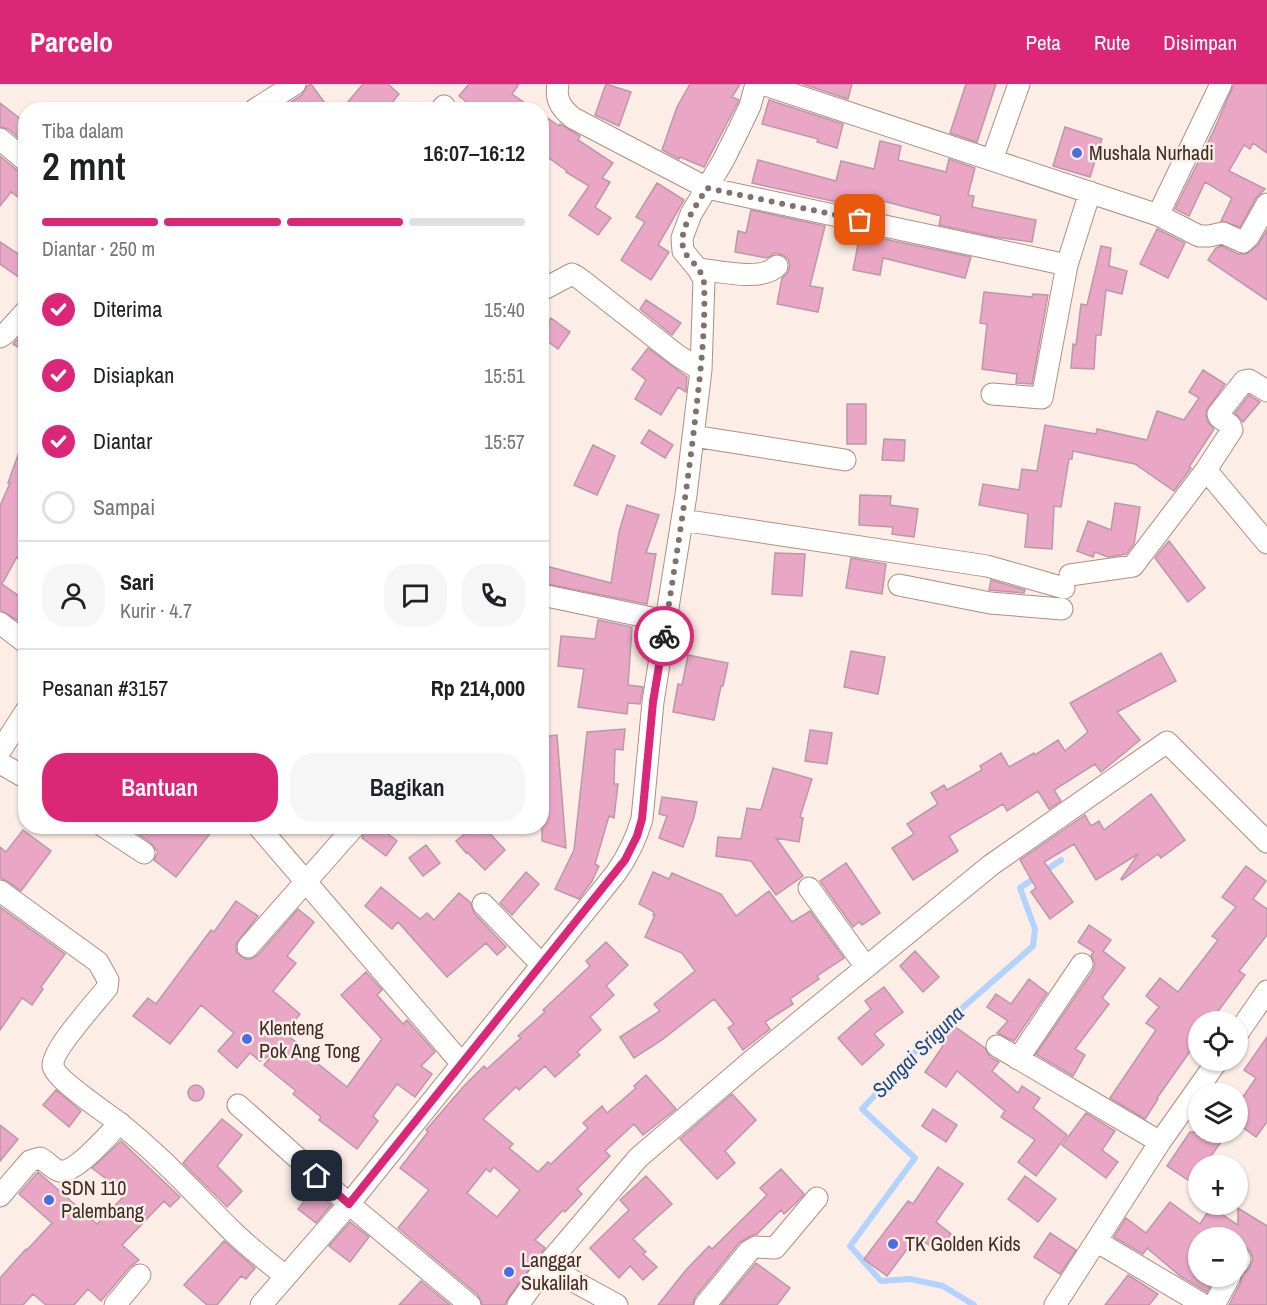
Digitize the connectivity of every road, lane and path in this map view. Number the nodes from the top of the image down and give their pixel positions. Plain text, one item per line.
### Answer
1 (295, 84) edge
2 (558, 84) edge
3 (756, 84) edge
4 (762, 84) edge
5 (1019, 84) edge
6 (1221, 84) edge
7 (267, 102) edge
8 (0, 139) edge
9 (18, 154) edge
10 (992, 160) junction
11 (707, 188) junction
12 (1090, 192) junction
13 (1267, 204) edge
14 (1158, 215) junction
15 (1067, 265) junction
16 (777, 266) dead end
17 (698, 269) junction
18 (549, 286) edge
19 (18, 320) edge
20 (0, 337) edge
21 (701, 370) junction
22 (1267, 391) edge
23 (992, 394) dead end
24 (693, 436) junction
25 (845, 460) dead end
26 (1206, 470) junction
27 (682, 520) junction
28 (1267, 543) edge
29 (899, 585) dead end
30 (549, 597) edge
31 (1062, 609) dead end
32 (666, 621) junction
33 (0, 623) edge
34 (18, 637) edge
35 (18, 723) edge
36 (0, 751) edge
37 (0, 764) edge
38 (18, 774) edge
39 (115, 834) edge
40 (265, 834) edge
41 (348, 834) edge
42 (1267, 842) edge
43 (144, 854) dead end
44 (306, 883) junction
45 (809, 888) dead end
46 (0, 891) edge
47 (483, 904) dead end
48 (248, 947) dead end
49 (1082, 964) dead end
50 (542, 965) junction
51 (866, 967) junction
52 (1267, 991) edge
53 (1248, 1019) edge
54 (997, 1046) dead end
55 (1018, 1059) junction
56 (462, 1064) junction
57 (1210, 1071) edge
58 (238, 1105) dead end
59 (120, 1124) junction
60 (1160, 1142) junction
61 (0, 1196) edge
62 (817, 1198) dead end
63 (349, 1204) junction
64 (1096, 1241) junction
65 (546, 1266) junction
66 (140, 1275) dead end
67 (285, 1276) junction
68 (1224, 1287) edge
69 (115, 1305) edge
70 (261, 1305) edge
71 (470, 1305) edge
72 (518, 1305) edge
73 (617, 1305) edge
74 (705, 1305) edge
75 (1055, 1305) edge
76 (1204, 1305) edge
77 (1214, 1305) edge

1 - 7 street
2 - 11 street
3 - 11 street
4 - 10 street
5 - 10 street
6 - 14 street
8 - 9 street
10 - 12 street
11 - 15 street
11 - 17 street
12 - 14 street
12 - 15 street
13 - 14 street
15 - 23 street
16 - 17 street
17 - 21 street
18 - 21 street
19 - 20 street
21 - 24 street
22 - 26 street
24 - 25 street
24 - 27 street
26 - 27 street
26 - 28 street
27 - 32 street
29 - 31 street
30 - 32 street
32 - 50 street
33 - 34 street
35 - 36 street
37 - 38 street
39 - 43 street
40 - 44 street
41 - 44 street
42 - 51 street
44 - 48 street
44 - 56 street
45 - 51 street
46 - 59 street
47 - 50 street
49 - 55 street
50 - 56 street
51 - 65 street
52 - 53 street
54 - 55 street
55 - 60 street
56 - 63 street
57 - 60 street
58 - 63 street
59 - 61 street
59 - 67 street
60 - 64 street
62 - 74 street
63 - 67 street
63 - 71 street
64 - 75 street
64 - 76 street
65 - 72 street
65 - 73 street
66 - 69 street
67 - 70 street
68 - 77 street

